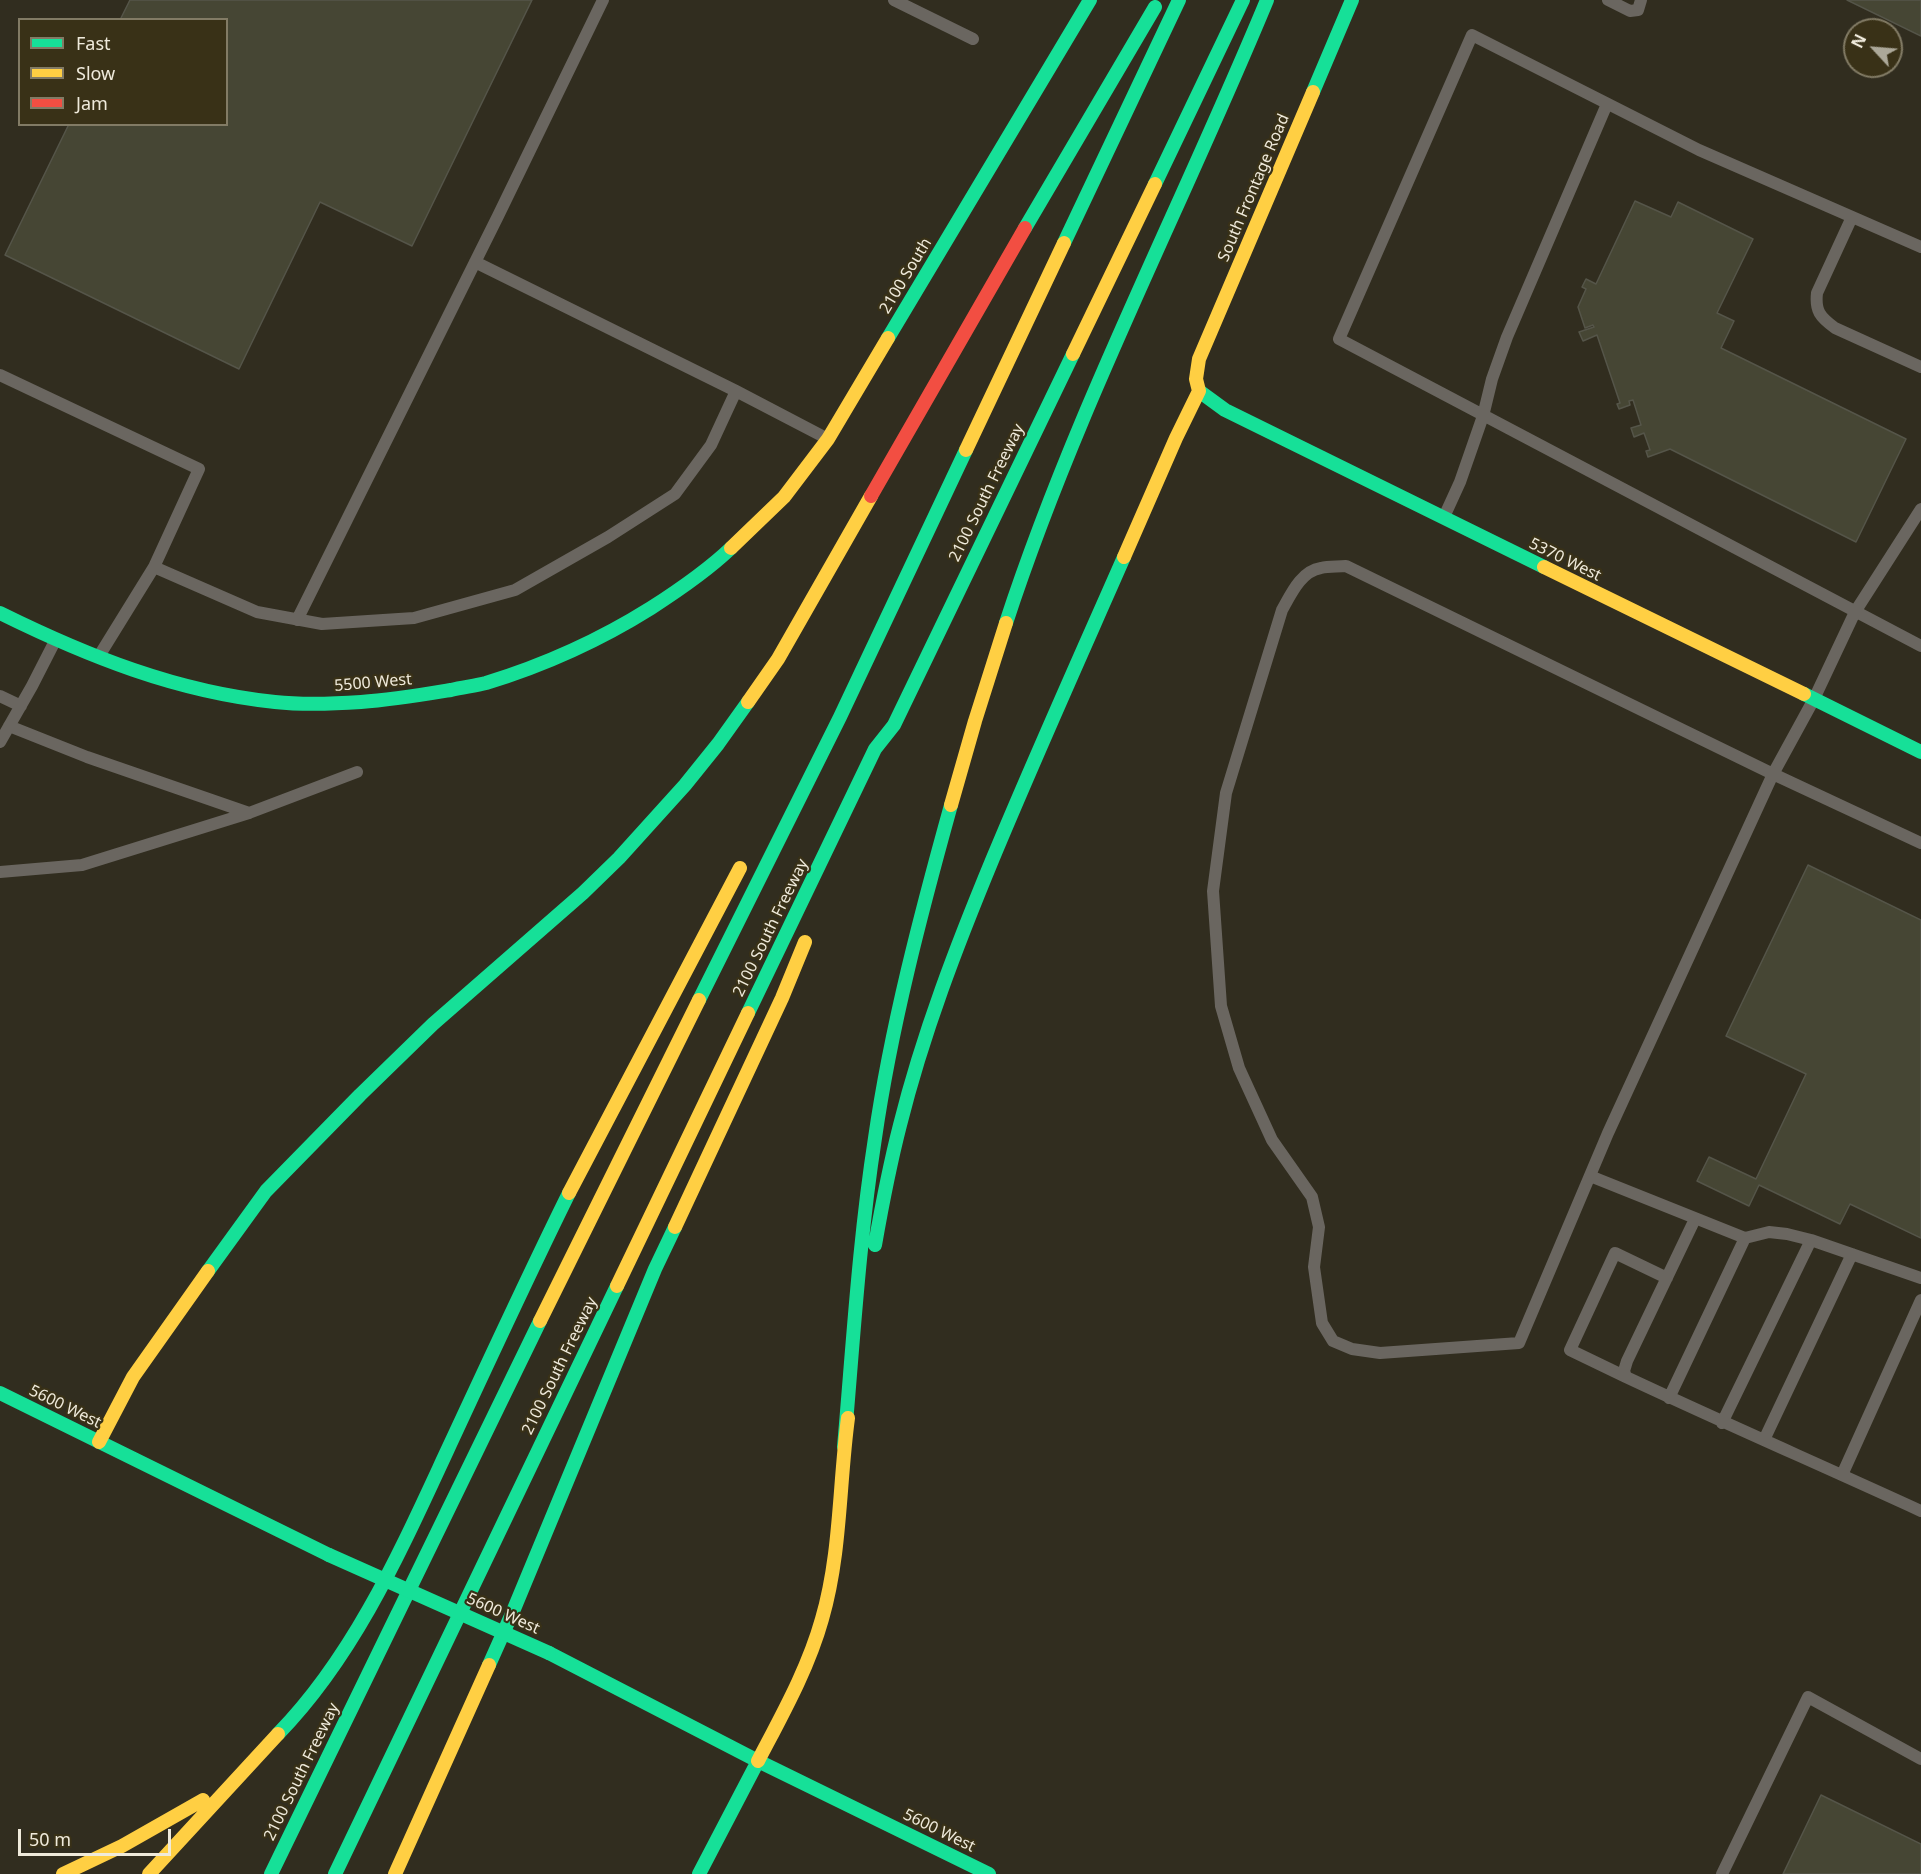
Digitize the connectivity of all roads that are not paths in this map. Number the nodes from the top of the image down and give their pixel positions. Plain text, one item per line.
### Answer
1 (603, 0) edge
2 (894, 0) edge
3 (1090, 0) edge
4 (1159, 0) edge
5 (1179, 0) edge
6 (1243, 0) edge
7 (1268, 0) edge
8 (1352, 0) edge
9 (1608, 0) edge
10 (1641, 0) edge
11 (973, 39) dead end
12 (1607, 104) junction
13 (1852, 217) junction
14 (1921, 247) edge
15 (475, 262) junction
16 (1921, 367) edge
17 (0, 375) edge
18 (736, 391) junction
19 (1199, 391) junction
20 (1484, 416) junction
21 (828, 439) junction
22 (1921, 509) edge
23 (1443, 518) junction
24 (727, 552) joint
25 (154, 567) junction
26 (1855, 612) junction
27 (0, 613) edge
28 (297, 620) junction
29 (55, 640) junction
30 (1921, 646) edge
31 (98, 658) junction
32 (0, 696) edge
33 (1814, 699) junction
34 (21, 706) junction
35 (840, 717) junction
36 (894, 725) junction
37 (9, 726) junction
38 (0, 742) edge
39 (1921, 752) edge
40 (805, 757) dead end
41 (357, 772) dead end
42 (1773, 774) junction
43 (249, 813) junction
44 (849, 834) dead end
45 (1921, 843) edge
46 (744, 860) dead end
47 (0, 872) edge
48 (813, 925) dead end
49 (1590, 1176) junction
50 (1695, 1219) junction
51 (1745, 1238) junction
52 (1811, 1240) junction
53 (1852, 1254) junction
54 (1667, 1278) junction
55 (1921, 1278) edge
56 (1921, 1300) edge
57 (1626, 1377) junction
58 (0, 1393) edge
59 (1669, 1398) junction
60 (1722, 1423) junction
61 (1764, 1440) junction
62 (99, 1442) junction
63 (844, 1447) junction
64 (1842, 1475) junction
65 (1921, 1511) edge
66 (1921, 1759) edge
67 (758, 1761) junction
68 (249, 1764) junction
69 (63, 1874) edge
70 (149, 1874) edge
71 (272, 1874) edge
72 (335, 1874) edge
73 (395, 1874) edge
74 (699, 1874) edge
75 (990, 1874) edge
76 (1722, 1874) edge

1 - 15 lane
2 - 11 lane
3 - 21 main road, 2100 South
4 - 62 main road
5 - 35 main road, 2100 South Freeway
6 - 36 main road, 2100 South Freeway
7 - 63 main road
8 - 19 main road, South Frontage Road
9 - 10 lane
12 - 13 lane
12 - 20 lane
12 - 20 lane
13 - 14 lane
13 - 16 lane
15 - 18 lane
15 - 28 lane
17 - 25 lane
18 - 21 lane
18 - 28 lane
19 - 23 main road, 5370 West
19 - 63 main road
20 - 23 lane
20 - 26 lane
21 - 24 main road, 2100 South
22 - 26 lane
23 - 33 main road, 5370 West
24 - 31 main road, 5500 West
25 - 28 lane
25 - 31 lane
26 - 30 lane
26 - 33 lane
27 - 29 main road, 5500 West
29 - 31 main road, 5500 West
29 - 34 lane
32 - 34 lane
33 - 39 main road, 5370 West
33 - 42 lane
34 - 37 lane
35 - 40 main road
35 - 71 main road, 2100 South Freeway
36 - 44 main road
36 - 72 main road, 2100 South Freeway
37 - 38 lane
37 - 43 lane
41 - 43 lane
42 - 45 lane
42 - 49 lane
42 - 49 lane
43 - 47 lane
46 - 68 main road
48 - 73 main road
49 - 50 lane
50 - 51 lane
50 - 54 lane
51 - 52 lane
51 - 59 lane
52 - 53 lane
52 - 60 lane
53 - 55 lane
53 - 61 lane
54 - 57 lane
54 - 57 lane
56 - 64 lane
57 - 59 lane
58 - 62 main road, 5600 West
59 - 60 lane
60 - 61 lane
61 - 64 lane
62 - 67 main road, 5600 West, bridge
63 - 67 main road
64 - 65 lane
66 - 76 lane
67 - 74 main road
67 - 75 main road, 5600 West
68 - 69 main road
68 - 70 main road

